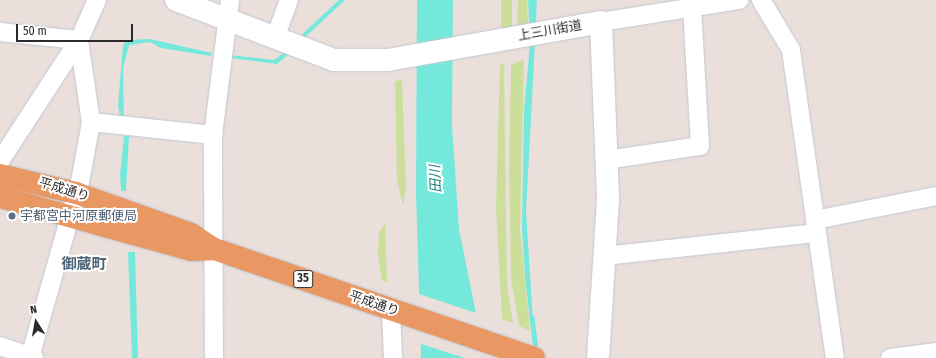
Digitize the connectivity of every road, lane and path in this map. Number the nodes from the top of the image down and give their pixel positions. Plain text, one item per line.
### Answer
1 (97, 0) edge
2 (176, 0) edge
3 (289, 0) edge
4 (739, 0) edge
5 (761, 0) edge
6 (692, 7) junction
7 (228, 10) edge
8 (601, 22) junction
9 (0, 32) edge
10 (275, 38) junction
11 (79, 40) junction
12 (91, 122) junction
13 (213, 134) junction
14 (606, 160) junction
15 (0, 161) edge
16 (0, 175) edge
17 (76, 193) junction
18 (936, 196) edge
19 (0, 197) edge
20 (70, 214) junction
21 (816, 226) junction
22 (214, 248) junction
23 (604, 256) junction
24 (391, 310) junction
25 (0, 346) edge
26 (936, 352) edge
27 (525, 355) edge
28 (32, 357) edge
29 (214, 358) edge
30 (393, 358) edge
31 (598, 358) edge
32 (835, 358) edge
33 (890, 358) edge

1 - 11 street
2 - 7 street, 上三川街道
3 - 10 street
4 - 6 street
5 - 21 street
6 - 8 street
6 - 14 street
7 - 10 street, 上三川街道
7 - 13 street
8 - 10 street, 上三川街道
8 - 14 street, 上三川街道
9 - 11 street
11 - 12 street
11 - 15 street
12 - 13 street
12 - 17 street
13 - 22 street
14 - 23 street, 上三川街道
16 - 17 main road, 平成通り / 35
17 - 20 street
17 - 22 main road, 平成通り / 35
18 - 21 street
19 - 20 main road, 平成通り / 35
20 - 22 main road, 平成通り / 35
20 - 28 street
21 - 23 street
21 - 32 street
22 - 24 main road, 平成通り / 35
22 - 29 street
23 - 31 street, 上三川街道
24 - 27 main road, 平成通り / 35
24 - 30 street
25 - 28 street
26 - 33 street

